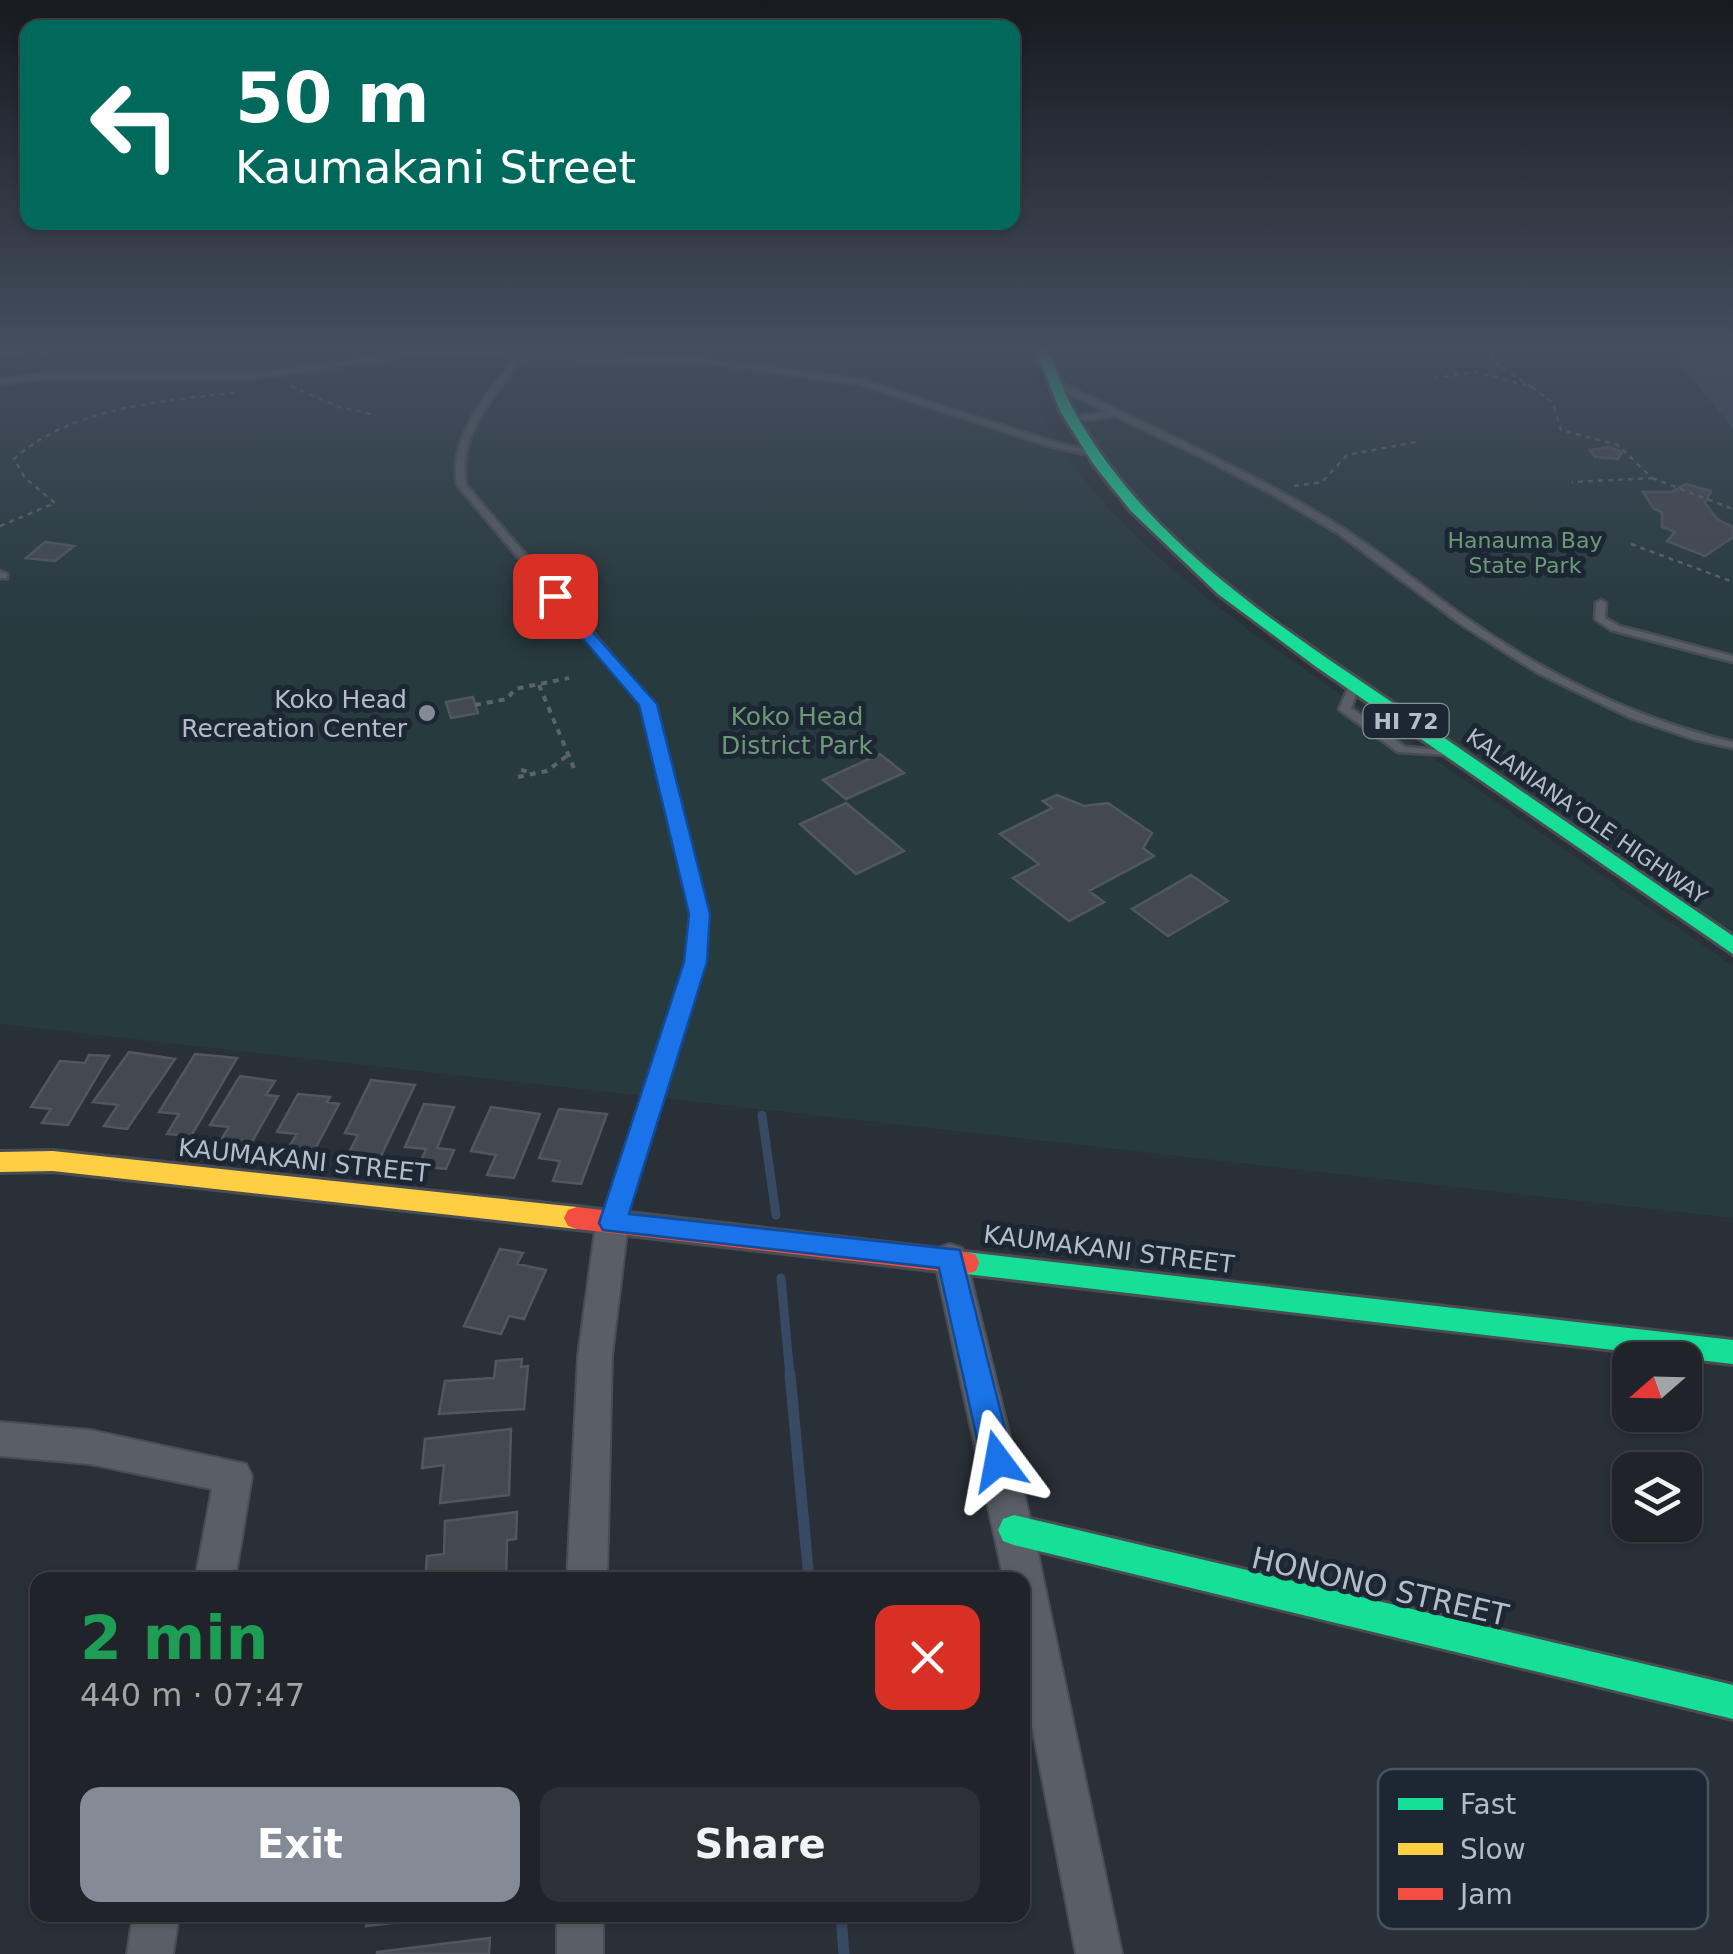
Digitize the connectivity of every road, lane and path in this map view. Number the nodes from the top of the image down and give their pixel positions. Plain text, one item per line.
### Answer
1 (40, 439) edge
2 (464, 439) edge
3 (1037, 439) edge
4 (1083, 439) edge
5 (1168, 439) edge
6 (1594, 439) edge
7 (1416, 442) dead end
8 (1090, 452) junction
9 (1652, 478) junction
10 (1572, 482) dead end
11 (1276, 492) junction
12 (1733, 509) edge
13 (0, 526) edge
14 (1630, 544) dead end
15 (1733, 582) edge
16 (1601, 604) dead end
17 (1733, 660) edge
18 (569, 678) dead end
19 (539, 685) junction
20 (476, 705) dead end
21 (1733, 745) edge
22 (568, 754) junction
23 (521, 770) dead end
24 (534, 773) junction
25 (576, 773) dead end
26 (518, 777) dead end
27 (1733, 948) edge
28 (0, 1162) edge
29 (612, 1223) junction
30 (950, 1258) junction
31 (1733, 1352) edge
32 (0, 1439) edge
33 (1014, 1530) junction
34 (216, 1572) edge
35 (587, 1572) edge
36 (1023, 1572) edge
37 (1030, 1606) edge
38 (1733, 1702) edge
39 (155, 1922) edge
40 (580, 1922) edge
41 (1103, 1952) edge
42 (150, 1954) edge
43 (580, 1954) edge

1 - 13 path
2 - 29 lane
3 - 8 lane
4 - 8 street, KALANIANA’OLE HIGHWAY / HI 72
5 - 11 lane
6 - 9 path
7 - 11 path
8 - 27 street, KALANIANA’OLE HIGHWAY / HI 72
9 - 10 path
9 - 12 path
11 - 21 lane
14 - 15 path
16 - 17 lane
18 - 19 path
19 - 20 path
19 - 22 path
22 - 24 path
22 - 25 path
23 - 24 path
24 - 26 path
28 - 29 street, KAUMAKANI STREET
29 - 30 street, KAUMAKANI STREET
29 - 35 street
30 - 31 street, KAUMAKANI STREET
30 - 33 street
32 - 34 street
33 - 36 street
33 - 38 street, HONONO STREET
37 - 41 street
39 - 42 street
40 - 43 street

